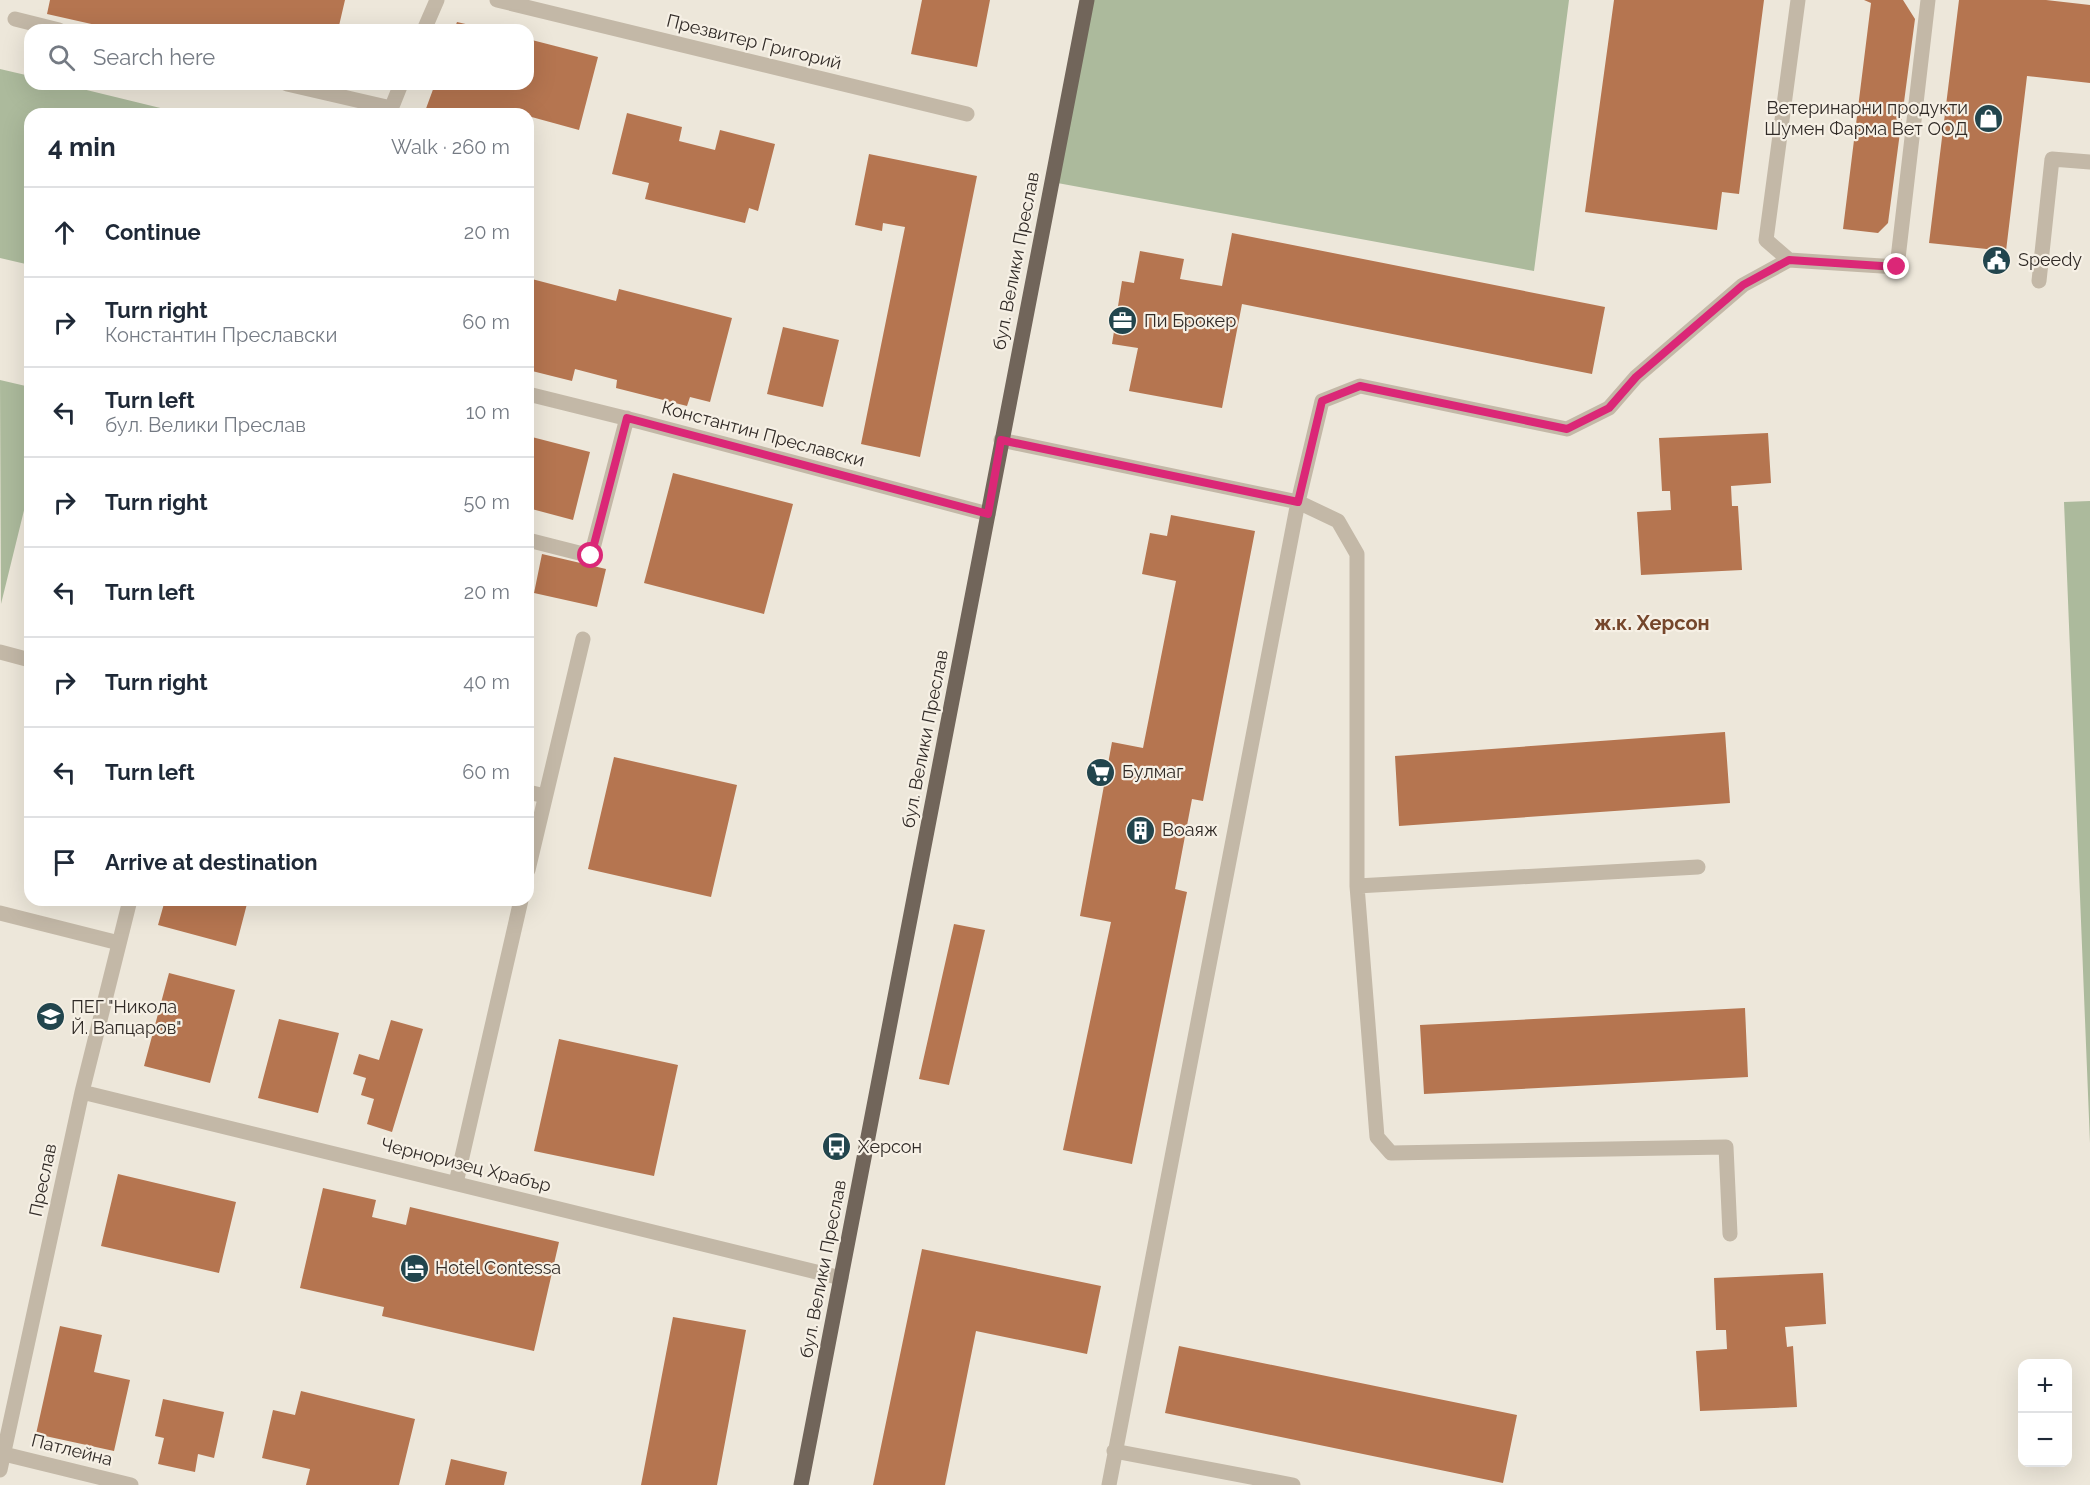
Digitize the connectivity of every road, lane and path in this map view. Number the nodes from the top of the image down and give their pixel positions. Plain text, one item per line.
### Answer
1 (437, 0) edge
2 (496, 0) edge
3 (1087, 0) edge
4 (1798, 0) edge
5 (1928, 0) edge
6 (15, 20) dead end
7 (33, 24) edge
8 (427, 24) edge
9 (310, 90) edge
10 (399, 90) edge
11 (379, 108) edge
12 (391, 108) edge
13 (967, 114) dead end
14 (2090, 162) edge
15 (1789, 260) junction
16 (2039, 281) dead end
17 (534, 395) edge
18 (627, 418) junction
19 (1001, 440) junction
20 (1298, 502) junction
21 (988, 514) junction
22 (534, 542) edge
23 (583, 639) dead end
24 (0, 652) edge
25 (24, 658) edge
26 (534, 793) edge
27 (545, 796) junction
28 (534, 844) edge
29 (1698, 867) dead end
30 (1357, 886) junction
31 (128, 906) edge
32 (520, 906) edge
33 (0, 913) edge
34 (119, 943) junction
35 (81, 1092) junction
36 (456, 1183) junction
37 (1730, 1234) dead end
38 (841, 1278) junction
39 (1114, 1451) junction
40 (4, 1454) junction
41 (0, 1470) edge
42 (131, 1485) edge
43 (801, 1485) edge
44 (1109, 1485) edge
45 (1293, 1485) edge

1 - 8 street
2 - 13 street, Презвитер Григорий
3 - 19 main road, бул. Велики Преслав
4 - 15 street
5 - 15 street
6 - 7 street
9 - 11 street
10 - 12 street
14 - 16 street
15 - 20 street
17 - 18 street, Константин Преславски
18 - 21 street, Константин Преславски
18 - 22 street
19 - 20 street
19 - 21 main road, бул. Велики Преслав
20 - 30 street
20 - 39 street
21 - 38 main road, бул. Велики Преслав
23 - 27 street
24 - 25 street
26 - 27 street
27 - 28 street
29 - 30 street
30 - 37 street
31 - 34 street, Преслав
32 - 36 street
33 - 34 street
34 - 35 street, Преслав
35 - 36 street, Черноризец Храбър
35 - 40 street, Преслав
36 - 38 street, Черноризец Храбър
38 - 43 main road, бул. Велики Преслав
39 - 44 street
39 - 45 street
40 - 41 street, Преслав
40 - 42 street, Патлейна

